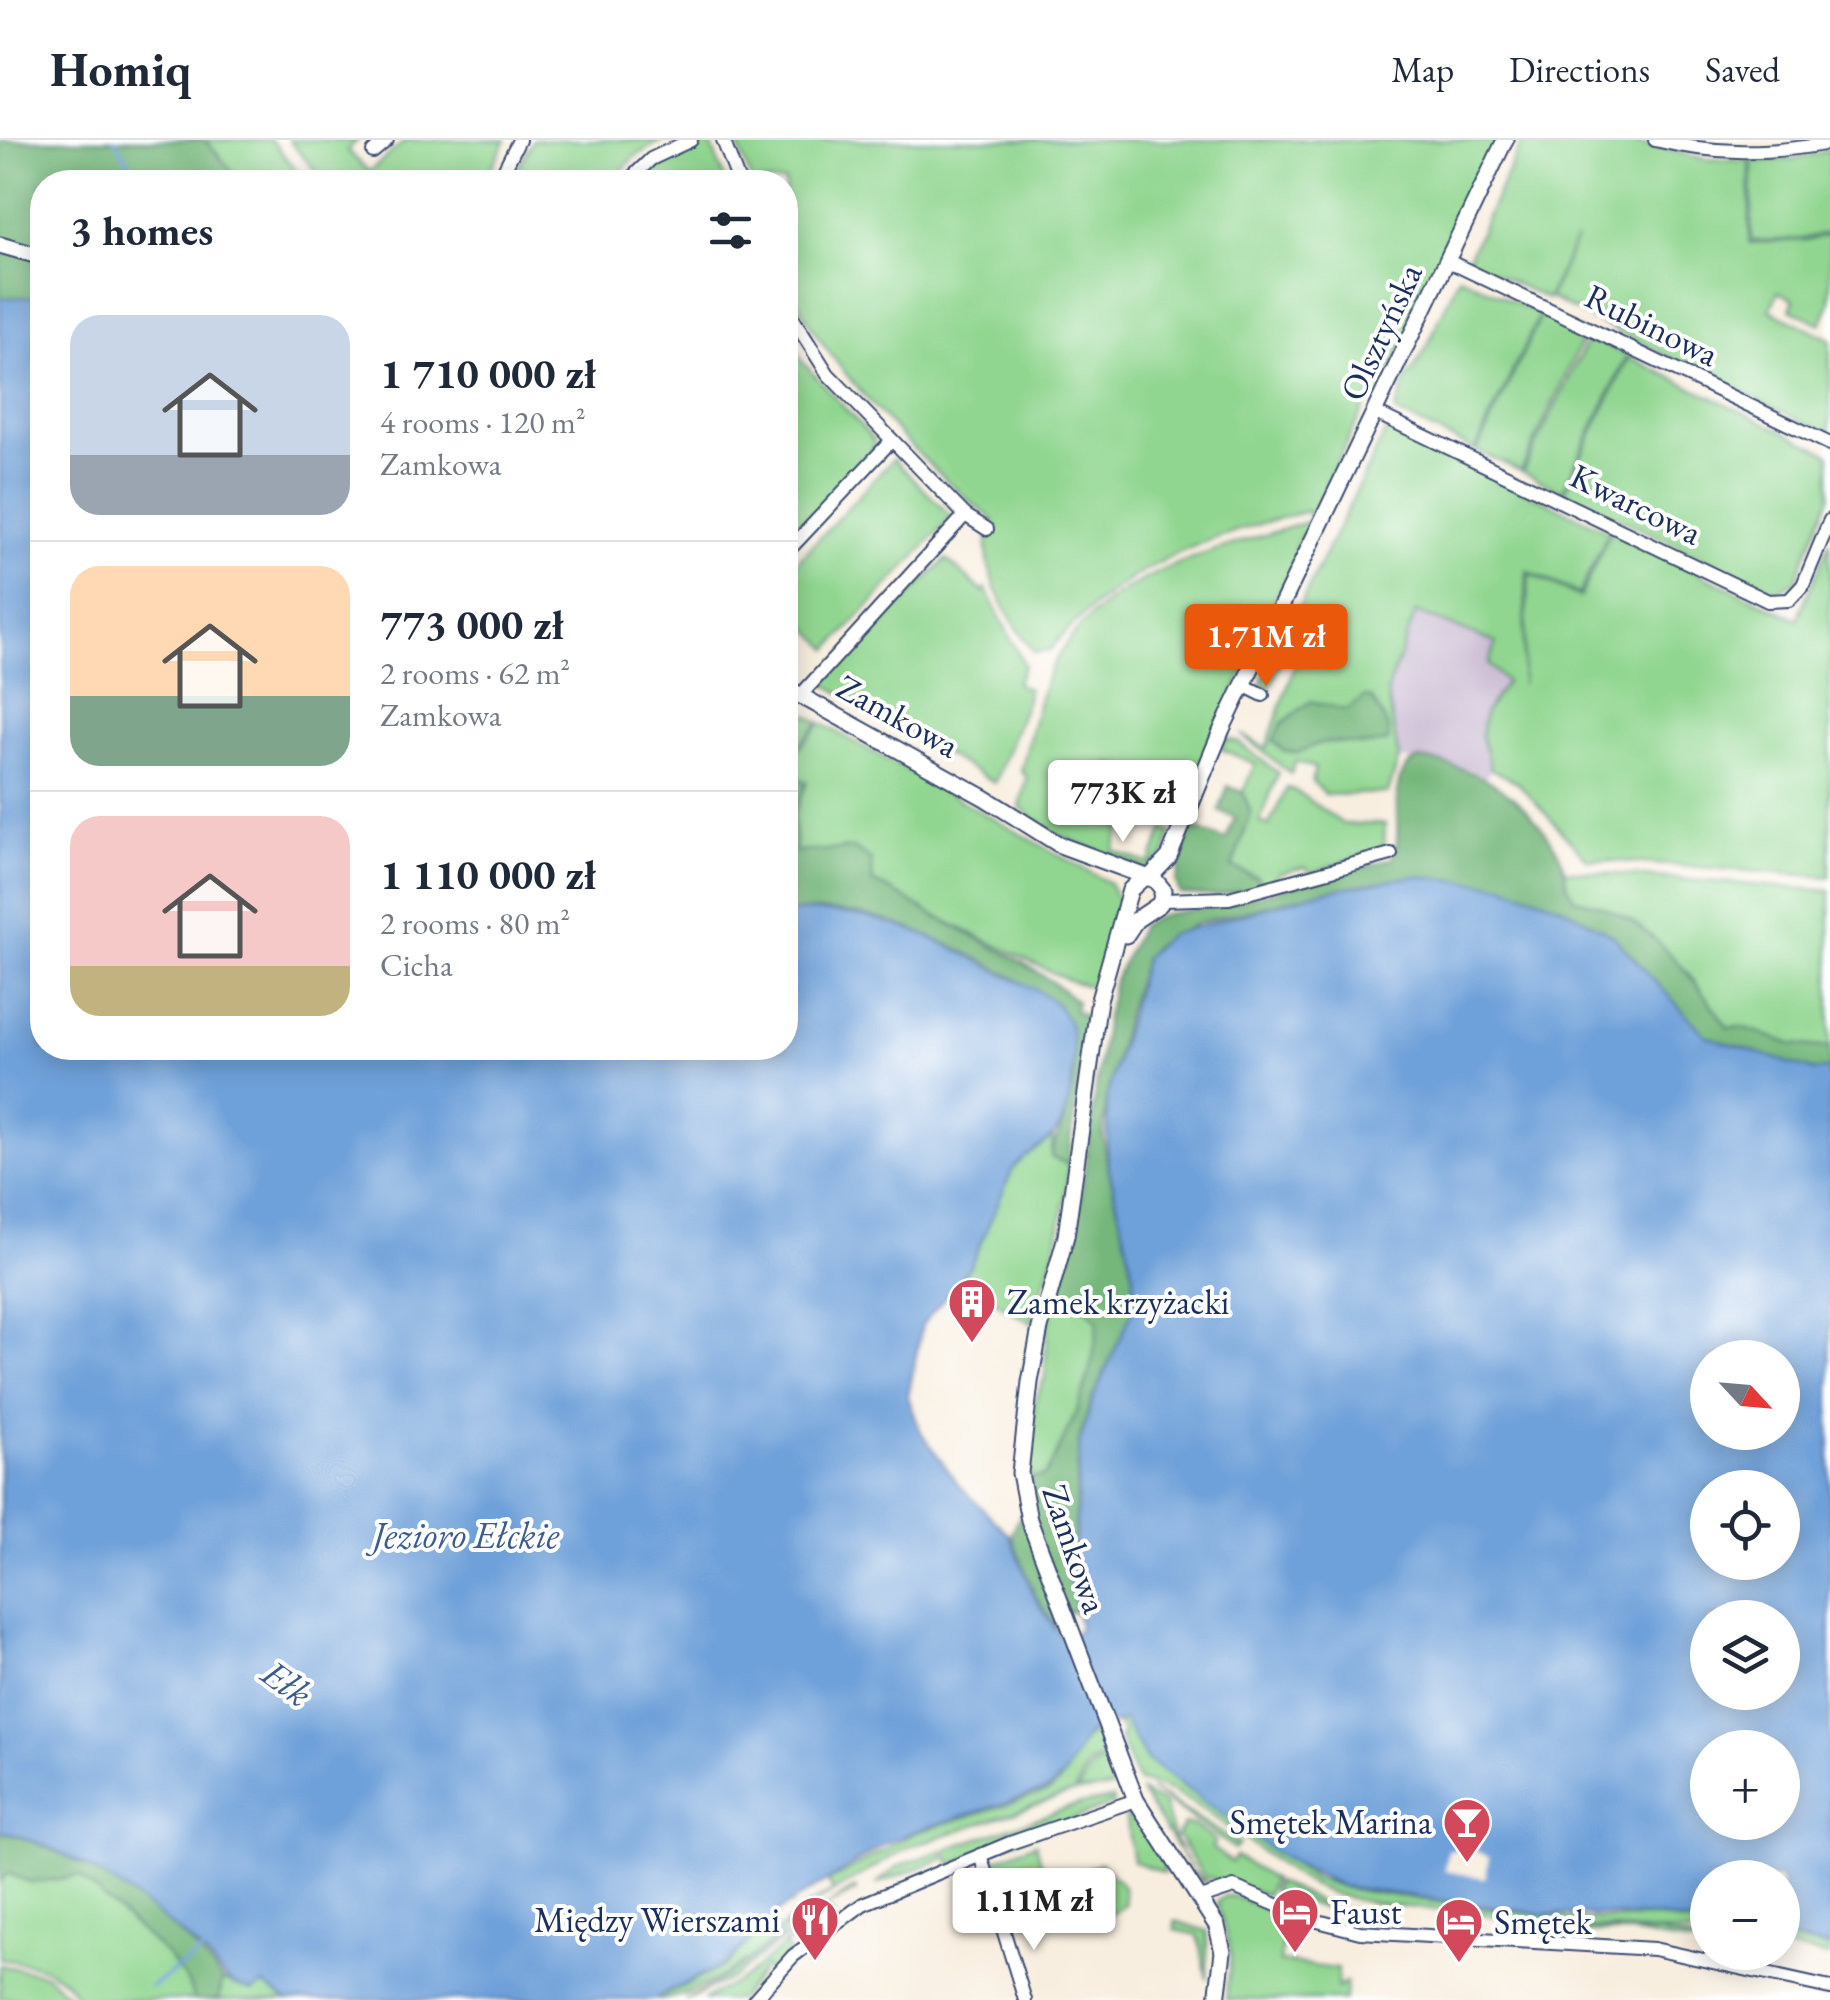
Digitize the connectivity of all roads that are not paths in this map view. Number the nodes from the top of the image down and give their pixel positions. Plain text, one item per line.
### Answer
1 (387, 140) edge
2 (519, 140) edge
3 (691, 140) edge
4 (722, 140) edge
5 (1505, 140) edge
6 (1655, 140) edge
7 (1830, 143) edge
8 (373, 152) dead end
9 (504, 170) edge
10 (640, 170) edge
11 (733, 170) edge
12 (1448, 261) junction
13 (798, 327) edge
14 (1376, 413) junction
15 (892, 440) junction
16 (1830, 444) edge
17 (965, 515) junction
18 (1830, 520) edge
19 (987, 529) dead end
20 (798, 540) edge
21 (798, 685) edge
22 (1243, 685) junction
23 (798, 694) edge
24 (1263, 694) dead end
25 (1186, 814) junction
26 (1391, 854) dead end
27 (1087, 856) junction
28 (1147, 878) junction
29 (1130, 894) junction
30 (1162, 895) junction
31 (1146, 911) junction
32 (1108, 969) junction
33 (1136, 1800) junction
34 (980, 1855) junction
35 (1201, 1898) junction
36 (1830, 1988) edge
37 (754, 2000) edge
38 (1025, 2000) edge
39 (1218, 2000) edge

1 - 8 street
2 - 9 street
3 - 10 street
4 - 11 street
5 - 12 street, Olsztyńska
6 - 7 street
12 - 14 street, Olsztyńska
12 - 16 street, Rubinowa
13 - 15 street
14 - 18 street, Kwarcowa
14 - 22 street, Olsztyńska
15 - 17 street
15 - 20 street
17 - 19 street
17 - 21 street
22 - 24 street
22 - 25 street
23 - 27 street, Zamkowa
25 - 28 street
25 - 30 street
26 - 30 street
27 - 28 street, Zamkowa
27 - 29 street, Zamkowa
28 - 29 street
28 - 30 street, Zamkowa
29 - 31 street
29 - 32 street, Zamkowa
30 - 31 street
31 - 32 street, Zamkowa
32 - 33 street, Zamkowa
33 - 34 street
33 - 35 street, Zamkowa
34 - 37 street
34 - 38 street
35 - 36 street
35 - 39 street, Zamkowa

